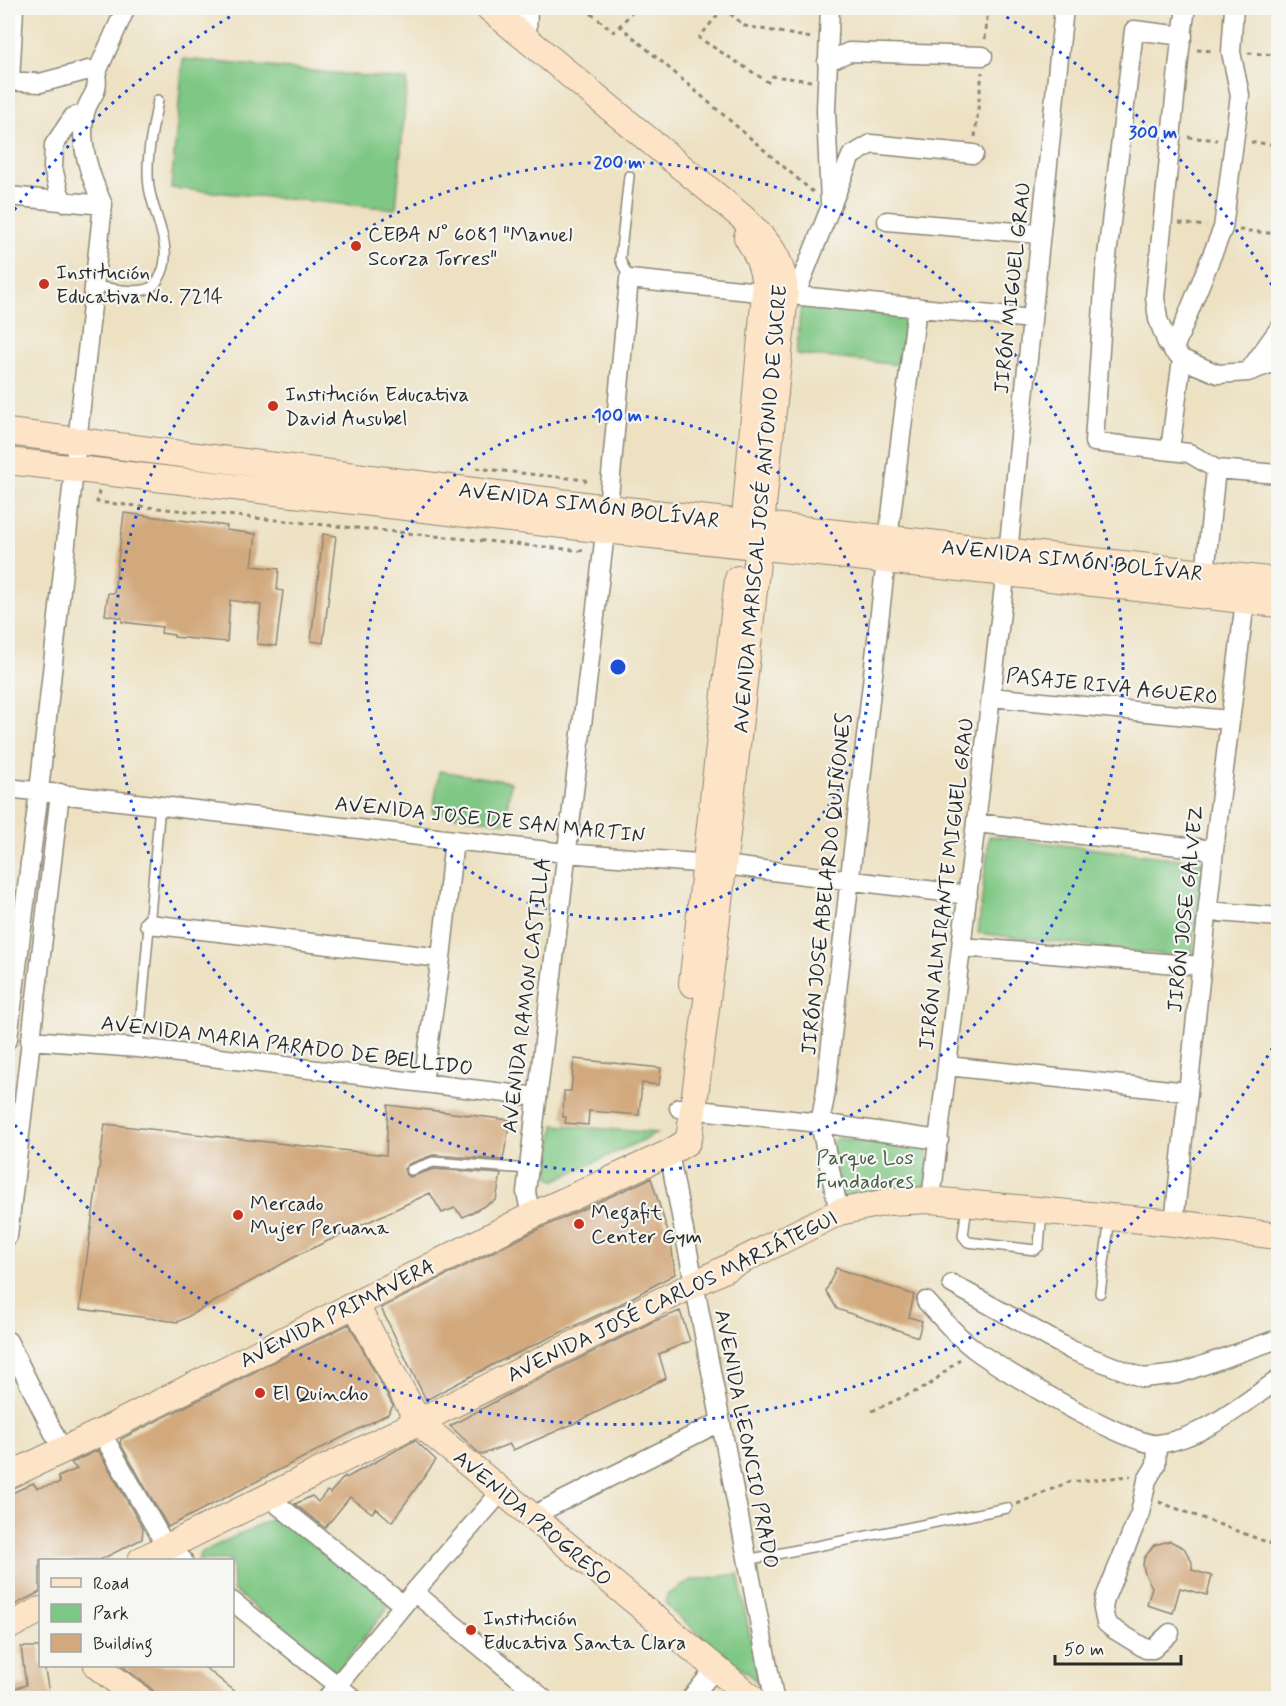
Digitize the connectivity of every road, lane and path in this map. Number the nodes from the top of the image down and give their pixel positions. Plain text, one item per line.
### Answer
1 (14, 8) edge
2 (489, 8) edge
3 (528, 8) edge
4 (584, 8) edge
5 (636, 8) edge
6 (723, 8) edge
7 (830, 8) edge
8 (988, 8) edge
9 (1064, 8) edge
10 (1186, 8) edge
11 (1234, 8) edge
12 (124, 12) dead end
13 (619, 25) junction
14 (1183, 36) junction
15 (527, 38) junction
16 (828, 41) junction
17 (983, 56) junction
18 (827, 62) junction
19 (96, 74) junction
20 (9, 81) edge
21 (827, 82) junction
22 (158, 100) dead end
23 (85, 113) junction
24 (974, 154) joint
25 (629, 176) dead end
26 (8, 196) edge
27 (64, 202) junction
28 (103, 205) junction
29 (831, 207) junction
30 (887, 221) dead end
31 (1039, 234) junction
32 (629, 279) junction
33 (94, 286) junction
34 (782, 294) junction
35 (917, 307) junction
36 (1031, 319) junction
37 (1278, 330) edge
38 (1178, 355) junction
39 (1278, 361) edge
40 (1248, 372) junction
41 (8, 432) edge
42 (76, 440) junction
43 (1170, 450) junction
44 (8, 461) edge
45 (280, 466) junction
46 (74, 469) junction
47 (1216, 469) junction
48 (1278, 474) edge
49 (278, 492) junction
50 (606, 519) junction
51 (752, 535) junction
52 (888, 539) junction
53 (1007, 563) junction
54 (1205, 574) junction
55 (1278, 581) edge
56 (1245, 601) junction
57 (1278, 604) edge
58 (991, 697) junction
59 (1229, 720) junction
60 (8, 788) edge
61 (39, 791) junction
62 (60, 794) junction
63 (160, 805) junction
64 (976, 823) junction
65 (454, 840) junction
66 (1214, 850) junction
67 (565, 853) junction
68 (714, 865) junction
69 (849, 881) junction
70 (968, 895) junction
71 (1208, 911) junction
72 (1278, 917) edge
73 (149, 924) junction
74 (961, 947) junction
75 (441, 958) junction
76 (1202, 966) junction
77 (8, 1039) edge
78 (30, 1040) junction
79 (138, 1048) junction
80 (947, 1066) junction
81 (423, 1083) junction
82 (1188, 1092) junction
83 (537, 1096) junction
84 (686, 1109) junction
85 (820, 1123) junction
86 (939, 1140) junction
87 (669, 1153) junction
88 (529, 1169) junction
89 (411, 1170) dead end
90 (931, 1200) junction
91 (967, 1204) junction
92 (1042, 1210) junction
93 (839, 1212) junction
94 (531, 1216) junction
95 (1110, 1217) junction
96 (1174, 1223) junction
97 (8, 1236) edge
98 (1278, 1236) edge
99 (952, 1284) dead end
100 (694, 1285) junction
101 (1100, 1293) dead end
102 (926, 1301) dead end
103 (355, 1304) junction
104 (1278, 1339) edge
105 (8, 1341) edge
106 (972, 1348) junction
107 (1278, 1380) edge
108 (872, 1411) dead end
109 (720, 1422) junction
110 (418, 1423) junction
111 (101, 1432) junction
112 (1157, 1444) junction
113 (62, 1450) junction
114 (1156, 1466) junction
115 (1137, 1475) dead end
116 (8, 1476) edge
117 (501, 1492) junction
118 (268, 1497) junction
119 (1007, 1508) joint
120 (530, 1516) junction
121 (1272, 1544) dead end
122 (175, 1554) edge
123 (147, 1559) edge
124 (747, 1560) junction
125 (409, 1599) junction
126 (234, 1603) edge
127 (38, 1615) edge
128 (8, 1627) edge
129 (1170, 1633) dead end
130 (100, 1667) edge
131 (715, 1669) junction
132 (332, 1692) edge
133 (139, 1698) edge
134 (353, 1698) edge
135 (543, 1698) edge
136 (691, 1698) edge
137 (752, 1698) edge
138 (774, 1698) edge

1 - 20 street
2 - 15 street, AVENIDA MARISCAL JOSÉ ANTONIO DE SUCRE
3 - 15 street
4 - 13 path
5 - 13 path
6 - 16 path
6 - 21 path
7 - 16 street
8 - 17 path
9 - 31 street, JIRÓN MIGUEL GRAU
10 - 14 street
11 - 38 street
12 - 19 street
13 - 29 path
14 - 38 street
14 - 43 street
15 - 34 street, AVENIDA MARISCAL JOSÉ ANTONIO DE SUCRE
16 - 18 street
17 - 18 street
17 - 24 path
18 - 21 street
19 - 20 street
19 - 23 street
21 - 29 street
22 - 33 lane
23 - 27 street
23 - 28 street
24 - 29 street
25 - 32 lane
26 - 27 street
27 - 28 street
28 - 33 street
29 - 34 street
30 - 31 street
31 - 36 street, JIRÓN MIGUEL GRAU
32 - 34 street
32 - 50 street, AVENIDA RAMON CASTILLA
33 - 42 street
34 - 35 street
34 - 51 street, AVENIDA MARISCAL JOSÉ ANTONIO DE SUCRE
35 - 36 street
35 - 52 street, JIRÓN JOSE ABELARDO QUIÑONES
36 - 53 street, JIRÓN MIGUEL GRAU
37 - 40 street
38 - 40 street
38 - 43 street
39 - 40 street
41 - 42 street, AVENIDA SIMÓN BOLÍVAR
42 - 45 street, AVENIDA SIMÓN BOLÍVAR
42 - 46 street
43 - 47 street
44 - 46 street, AVENIDA SIMÓN BOLÍVAR
45 - 49 street
45 - 50 street, AVENIDA SIMÓN BOLÍVAR
46 - 49 street, AVENIDA SIMÓN BOLÍVAR
46 - 61 street
47 - 48 street
47 - 54 street
49 - 50 street, AVENIDA SIMÓN BOLÍVAR
50 - 51 street, AVENIDA SIMÓN BOLÍVAR
50 - 67 street, AVENIDA RAMON CASTILLA
51 - 52 street, AVENIDA SIMÓN BOLÍVAR
51 - 68 street, AVENIDA MARISCAL JOSÉ ANTONIO DE SUCRE
52 - 53 street, AVENIDA SIMÓN BOLÍVAR
52 - 69 street, JIRÓN JOSE ABELARDO QUIÑONES
53 - 54 street, AVENIDA SIMÓN BOLÍVAR
53 - 56 street, AVENIDA SIMÓN BOLÍVAR
53 - 58 street, JIRÓN ALMIRANTE MIGUEL GRAU
54 - 55 street, AVENIDA SIMÓN BOLÍVAR
56 - 57 street, AVENIDA SIMÓN BOLÍVAR
56 - 59 street, JIRÓN JOSE GALVEZ
58 - 59 street, PASAJE RIVA AGUERO
58 - 64 street, JIRÓN ALMIRANTE MIGUEL GRAU
59 - 66 street, JIRÓN JOSE GALVEZ
60 - 61 street, AVENIDA JOSE DE SAN MARTIN
61 - 62 street, AVENIDA JOSE DE SAN MARTIN
61 - 77 street
62 - 63 street, AVENIDA JOSE DE SAN MARTIN
62 - 78 street
63 - 65 street, AVENIDA JOSE DE SAN MARTIN
63 - 73 lane
64 - 66 street
64 - 70 street, JIRÓN ALMIRANTE MIGUEL GRAU
65 - 67 street, AVENIDA JOSE DE SAN MARTIN
65 - 75 street
66 - 71 street, JIRÓN JOSE GALVEZ
67 - 68 street, AVENIDA JOSE DE SAN MARTIN
67 - 83 street, AVENIDA RAMON CASTILLA
68 - 69 street, AVENIDA JOSE DE SAN MARTIN
68 - 84 street, AVENIDA MARISCAL JOSÉ ANTONIO DE SUCRE
69 - 70 street, AVENIDA JOSE DE SAN MARTIN
69 - 85 street, JIRÓN JOSE ABELARDO QUIÑONES
70 - 74 street, JIRÓN ALMIRANTE MIGUEL GRAU
71 - 72 street
71 - 76 street, JIRÓN JOSE GALVEZ
73 - 75 street
73 - 79 lane
74 - 76 street
74 - 80 street, JIRÓN ALMIRANTE MIGUEL GRAU
75 - 81 street
76 - 82 street, JIRÓN JOSE GALVEZ
78 - 79 street, AVENIDA MARIA PARADO DE BELLIDO
78 - 97 street
79 - 81 street, AVENIDA MARIA PARADO DE BELLIDO
80 - 82 street
80 - 86 street, JIRÓN ALMIRANTE MIGUEL GRAU
81 - 83 street, AVENIDA MARIA PARADO DE BELLIDO
82 - 96 street, JIRÓN JOSE GALVEZ
83 - 88 street, AVENIDA RAMON CASTILLA
84 - 85 street
84 - 87 street, AVENIDA MARISCAL JOSÉ ANTONIO DE SUCRE
85 - 86 street
85 - 93 street, JIRÓN JOSE ABELARDO QUIÑONES
86 - 90 street, JIRÓN ALMIRANTE MIGUEL GRAU
87 - 94 street, AVENIDA PRIMAVERA
87 - 100 street, AVENIDA LEONCIO PRADO
88 - 89 lane
88 - 94 street, AVENIDA RAMON CASTILLA
90 - 91 street, AVENIDA JOSÉ CARLOS MARIÁTEGUI
90 - 93 street, AVENIDA JOSÉ CARLOS MARIÁTEGUI
91 - 92 street, AVENIDA JOSÉ CARLOS MARIÁTEGUI
91 - 92 lane
92 - 95 street, AVENIDA JOSÉ CARLOS MARIÁTEGUI
93 - 100 street, AVENIDA JOSÉ CARLOS MARIÁTEGUI
94 - 103 street, AVENIDA PRIMAVERA
95 - 96 street, AVENIDA JOSÉ CARLOS MARIÁTEGUI
95 - 101 lane
96 - 98 street, AVENIDA JOSÉ CARLOS MARIÁTEGUI
99 - 104 street
100 - 109 street, AVENIDA LEONCIO PRADO
100 - 110 street, AVENIDA JOSÉ CARLOS MARIÁTEGUI
102 - 106 street
103 - 110 street, AVENIDA PROGRESO
103 - 111 street, AVENIDA PRIMAVERA
105 - 113 street
106 - 108 path
106 - 112 street
107 - 112 street
109 - 120 street
109 - 124 street, AVENIDA LEONCIO PRADO
110 - 117 street, AVENIDA PROGRESO
110 - 118 street, AVENIDA JOSÉ CARLOS MARIÁTEGUI
111 - 113 street, AVENIDA PRIMAVERA
111 - 122 street
112 - 114 street
113 - 116 street, AVENIDA PRIMAVERA
114 - 121 path
114 - 129 street
115 - 119 path
117 - 120 street, AVENIDA PROGRESO
117 - 125 street
118 - 122 street, AVENIDA JOSÉ CARLOS MARIÁTEGUI
118 - 125 street
119 - 124 lane
120 - 131 street, AVENIDA PROGRESO
122 - 123 street, AVENIDA JOSÉ CARLOS MARIÁTEGUI
124 - 138 street, AVENIDA LEONCIO PRADO
125 - 132 street
125 - 135 street
126 - 132 street
127 - 128 street
130 - 133 street
131 - 136 street
131 - 137 street, AVENIDA PROGRESO
132 - 134 street

